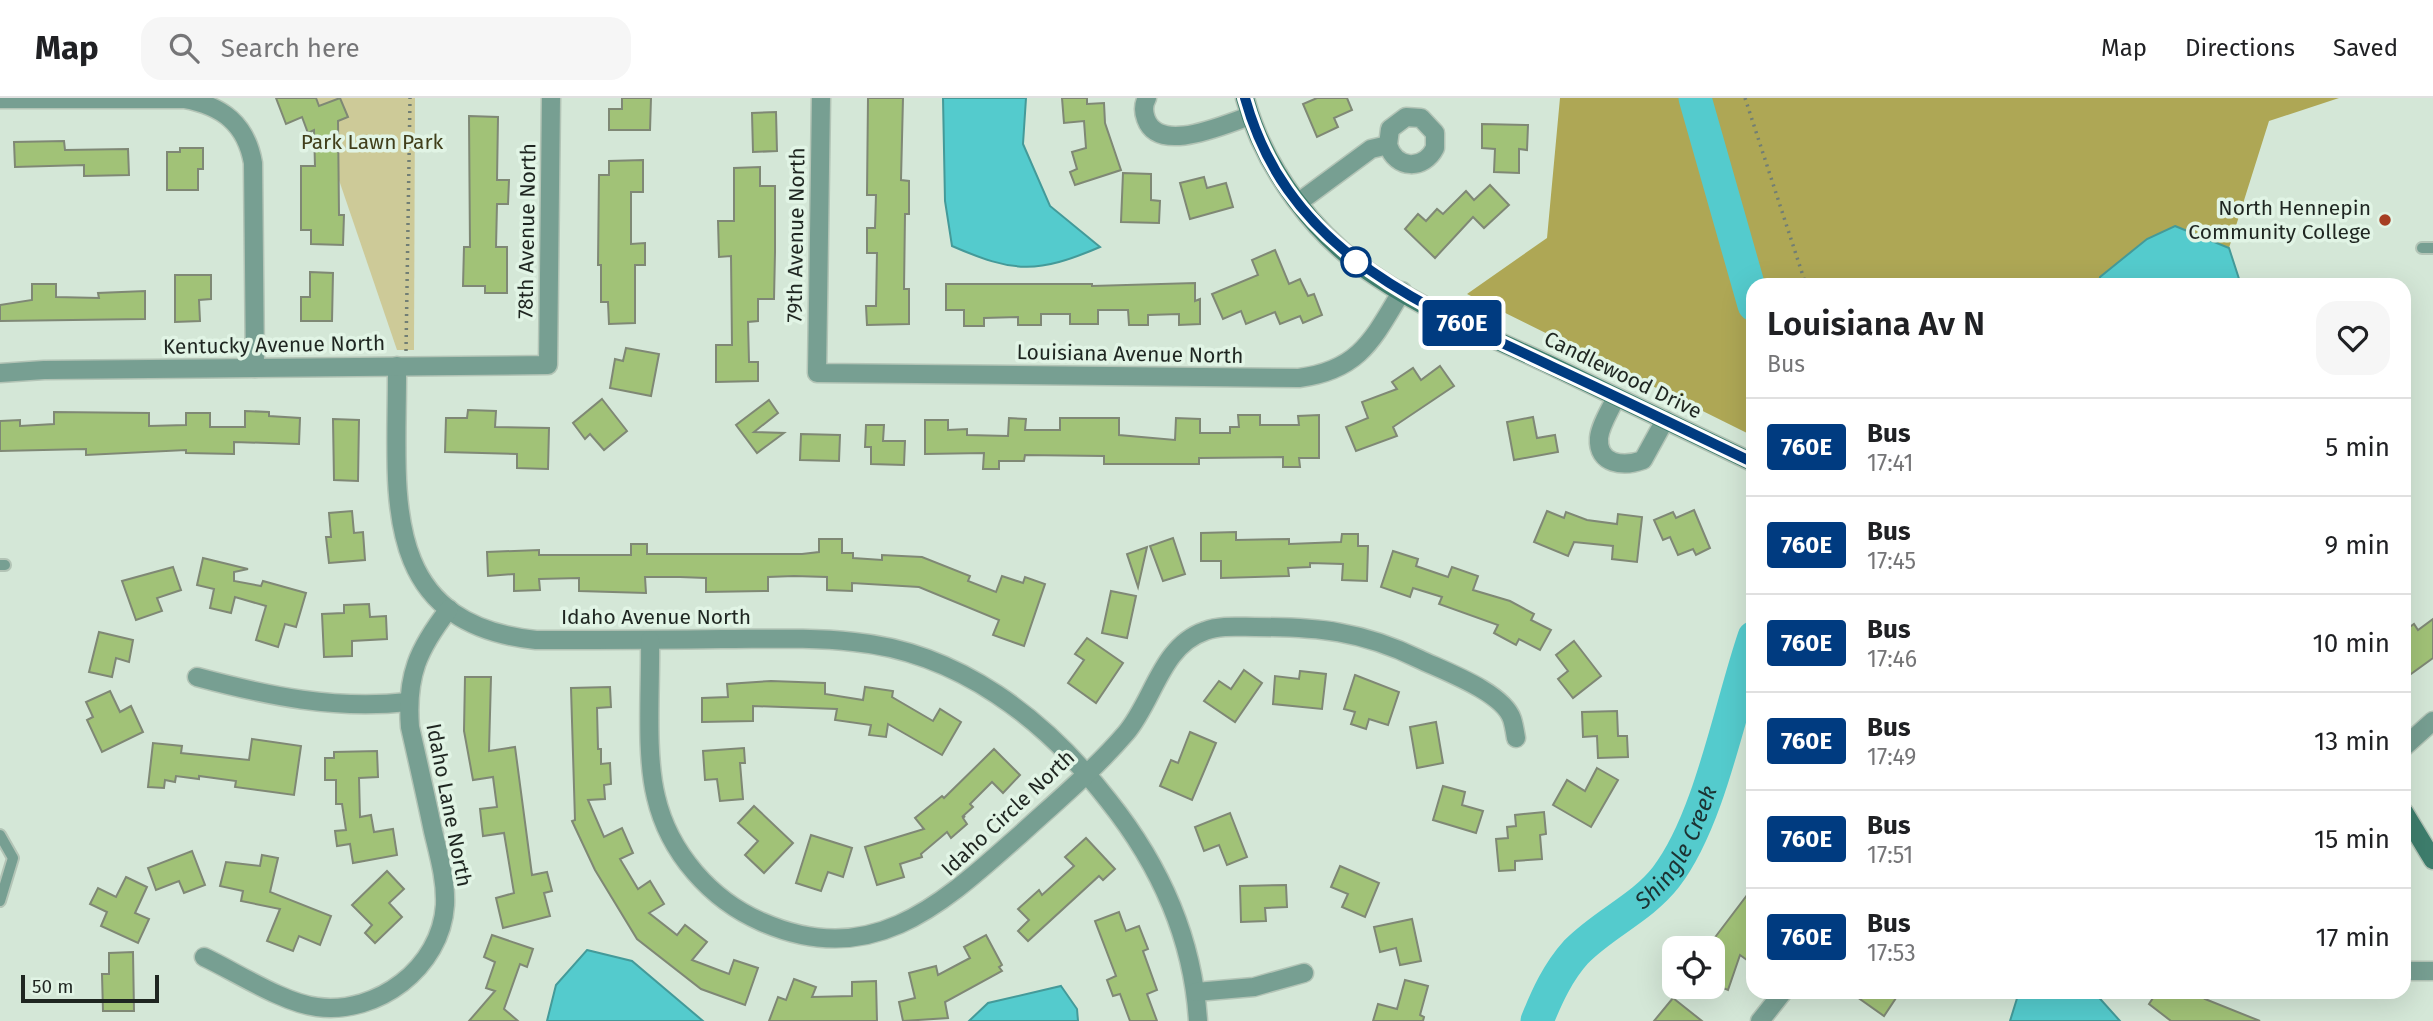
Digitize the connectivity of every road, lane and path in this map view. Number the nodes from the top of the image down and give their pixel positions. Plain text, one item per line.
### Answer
1 (410, 98) edge
2 (551, 98) edge
3 (821, 98) edge
4 (1147, 98) edge
5 (1745, 98) edge
6 (0, 99) edge
7 (1247, 107) edge
8 (1388, 145) dead end
9 (1299, 202) junction
10 (1804, 278) edge
11 (1402, 291) junction
12 (548, 365) joint
13 (397, 366) junction
14 (255, 368) junction
15 (0, 373) edge
16 (817, 373) joint
17 (1616, 397) junction
18 (1665, 420) junction
19 (1746, 459) edge
20 (449, 609) junction
21 (650, 640) junction
22 (197, 677) dead end
23 (408, 702) junction
24 (2433, 721) edge
25 (1516, 738) dead end
26 (2411, 741) edge
27 (1086, 774) junction
28 (2411, 824) edge
29 (0, 835) edge
30 (2433, 860) edge
31 (0, 901) edge
32 (204, 957) dead end
33 (2411, 971) edge
34 (2433, 971) edge
35 (1304, 973) dead end
36 (1196, 992) junction
37 (1777, 999) edge
38 (1198, 1021) edge
39 (1760, 1021) edge

1 - 13 path
2 - 12 street, 78th Avenue North
3 - 16 street, 79th Avenue North
4 - 7 street
5 - 10 path
6 - 14 street
7 - 9 street, Candlewood Drive
8 - 9 street
9 - 11 street, Candlewood Drive
11 - 16 street, Louisiana Avenue North
11 - 17 street, Candlewood Drive
12 - 13 street, Kentucky Avenue North
13 - 14 street, Kentucky Avenue North
13 - 20 street, Idaho Avenue North
14 - 15 street, Kentucky Avenue North
17 - 18 street, Candlewood Drive
17 - 18 street
18 - 19 street, Candlewood Drive
20 - 21 street, Idaho Avenue North
20 - 23 street, Idaho Lane North
21 - 27 street, Idaho Avenue North
21 - 27 street, Idaho Circle North
22 - 23 street, Idaho Lane North
23 - 32 street, Idaho Lane North
24 - 26 street
25 - 27 street, Idaho Circle North
27 - 36 street, Idaho Avenue North
28 - 30 street
29 - 31 lane
33 - 34 street
35 - 36 street
36 - 38 street, Idaho Avenue North
37 - 39 street

